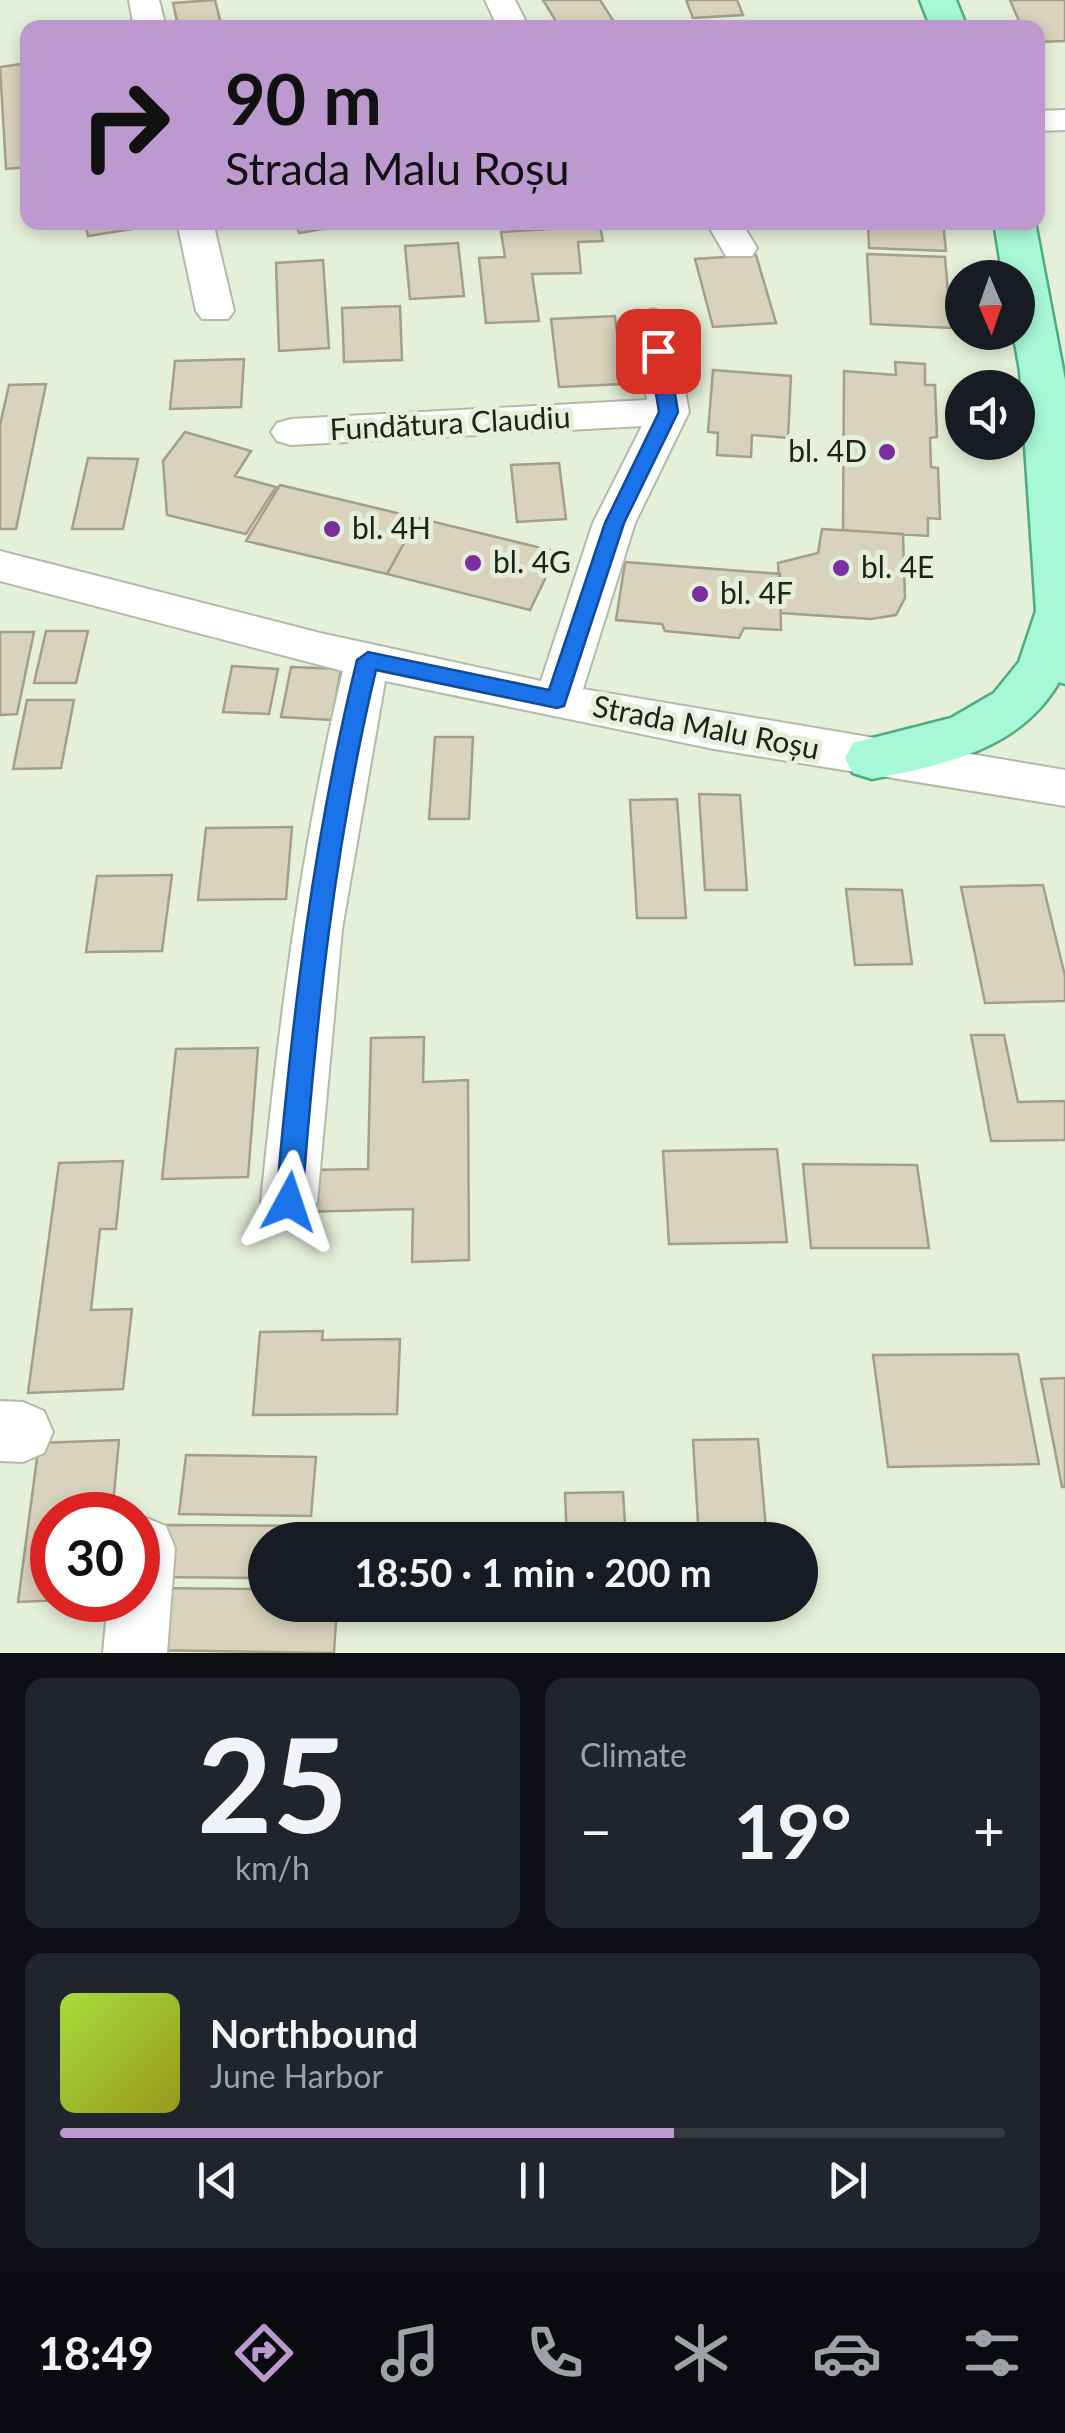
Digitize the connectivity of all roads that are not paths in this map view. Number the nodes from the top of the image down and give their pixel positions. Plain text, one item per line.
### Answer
1 (197, 230) edge
2 (1016, 230) edge
3 (215, 311) dead end
4 (653, 320) dead end
5 (1053, 373) edge
6 (669, 412) junction
7 (290, 432) dead end
8 (0, 566) edge
9 (1060, 611) junction
10 (368, 660) junction
11 (1065, 665) edge
12 (557, 700) junction
13 (872, 758) junction
14 (1065, 788) edge
15 (289, 1202) dead end
16 (138, 1622) edge
17 (135, 1653) edge

1 - 3 street
2 - 5 main road
4 - 6 street
5 - 9 main road
6 - 7 street, Fundătura Claudiu
6 - 12 street
8 - 10 street, Strada Malu Roșu
9 - 11 main road
9 - 13 main road
10 - 12 street, Strada Malu Roșu
10 - 15 street
12 - 13 street, Strada Malu Roșu
13 - 14 street, Strada Malu Roșu
16 - 17 street

